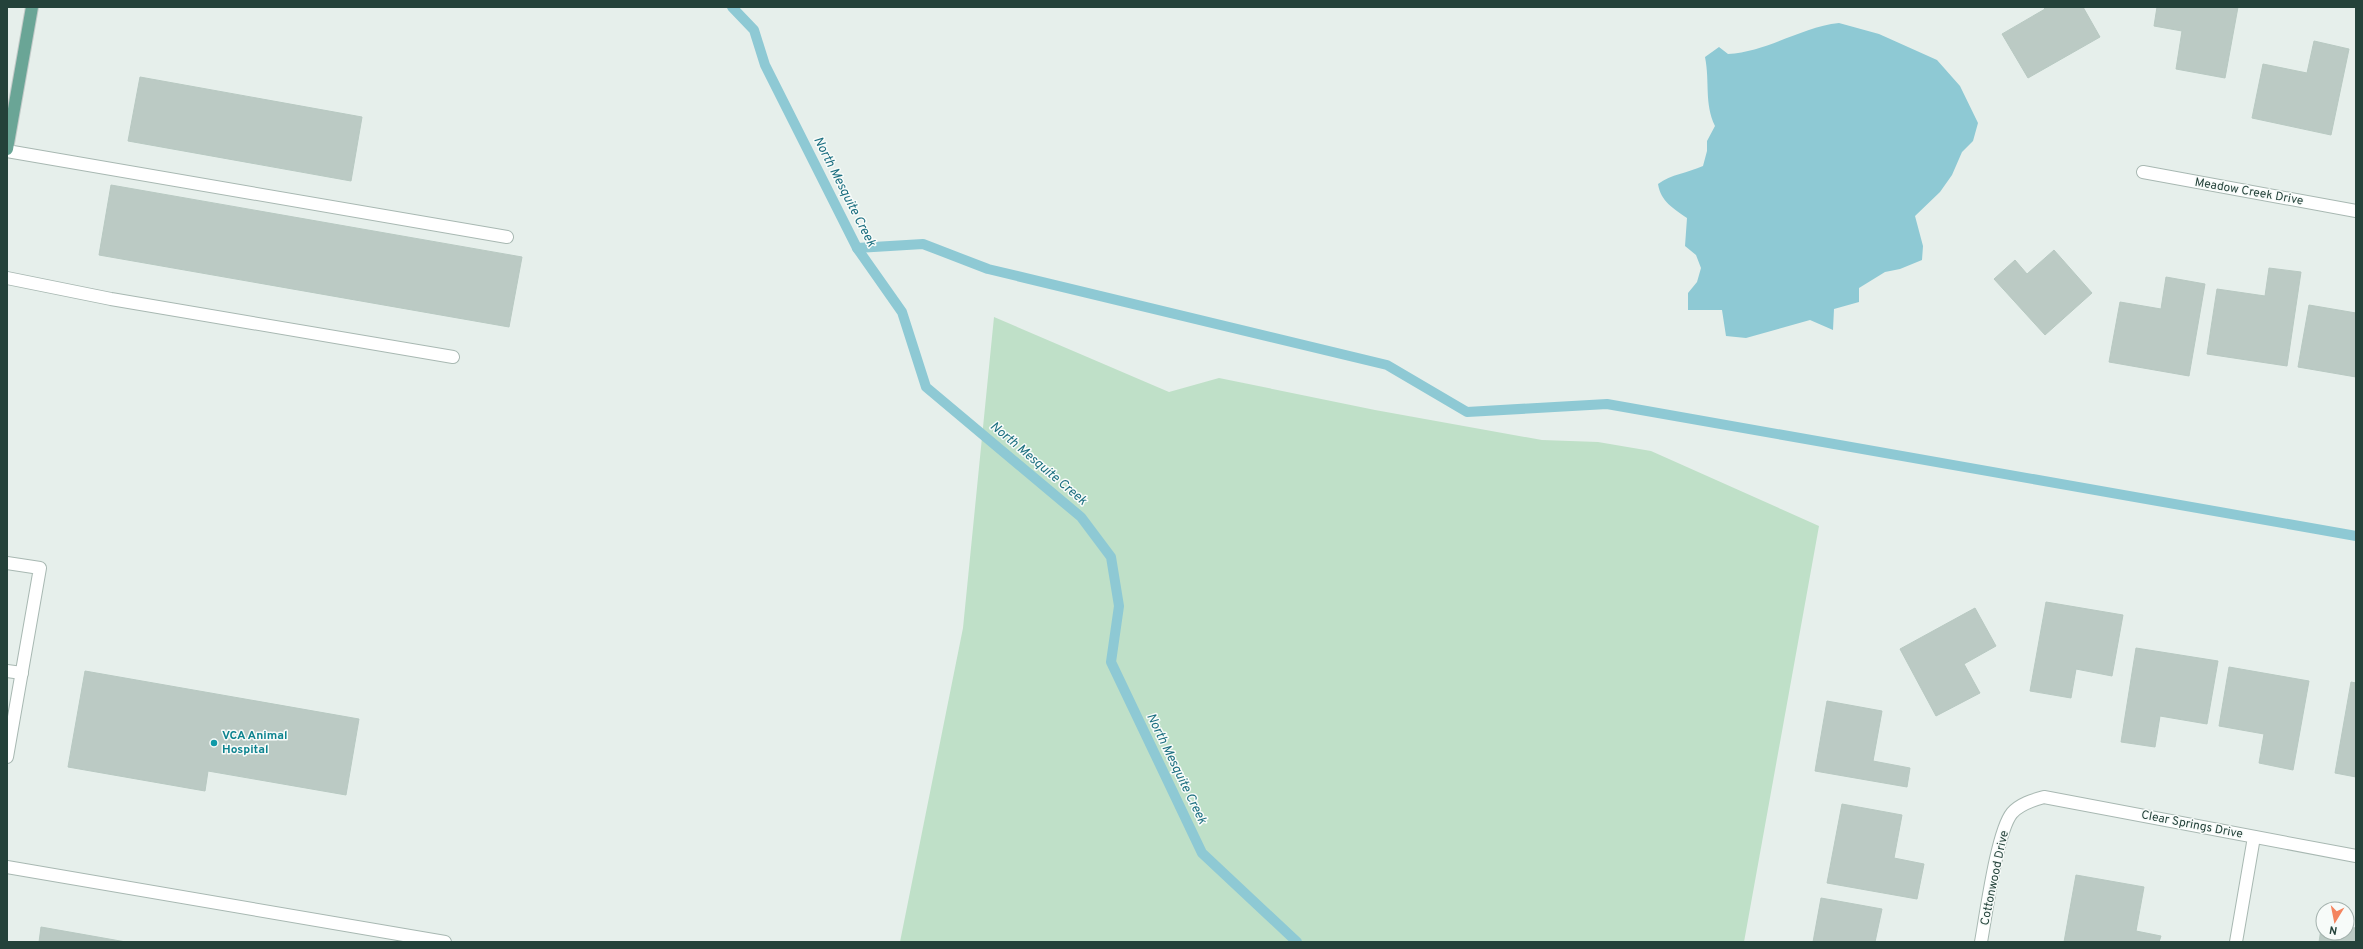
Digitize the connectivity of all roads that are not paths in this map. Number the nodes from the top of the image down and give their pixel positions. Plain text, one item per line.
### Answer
1 (32, 7) edge
2 (7, 150) edge
3 (2143, 172) dead end
4 (2356, 211) edge
5 (507, 237) dead end
6 (7, 278) edge
7 (453, 357) dead end
8 (7, 563) edge
9 (7, 671) edge
10 (22, 673) junction
11 (7, 757) edge
12 (2029, 801) joint
13 (2254, 837) junction
14 (2356, 856) edge
15 (7, 867) edge
16 (446, 942) edge
17 (1981, 942) edge
18 (2236, 942) edge

1 - 2 main road
2 - 5 street
3 - 4 street, Meadow Creek Drive
6 - 7 street
8 - 10 street
9 - 10 street
10 - 11 street
12 - 13 street, Clear Springs Drive
12 - 17 street, Cottonwood Drive
13 - 14 street, Clear Springs Drive
13 - 18 street
15 - 16 street

